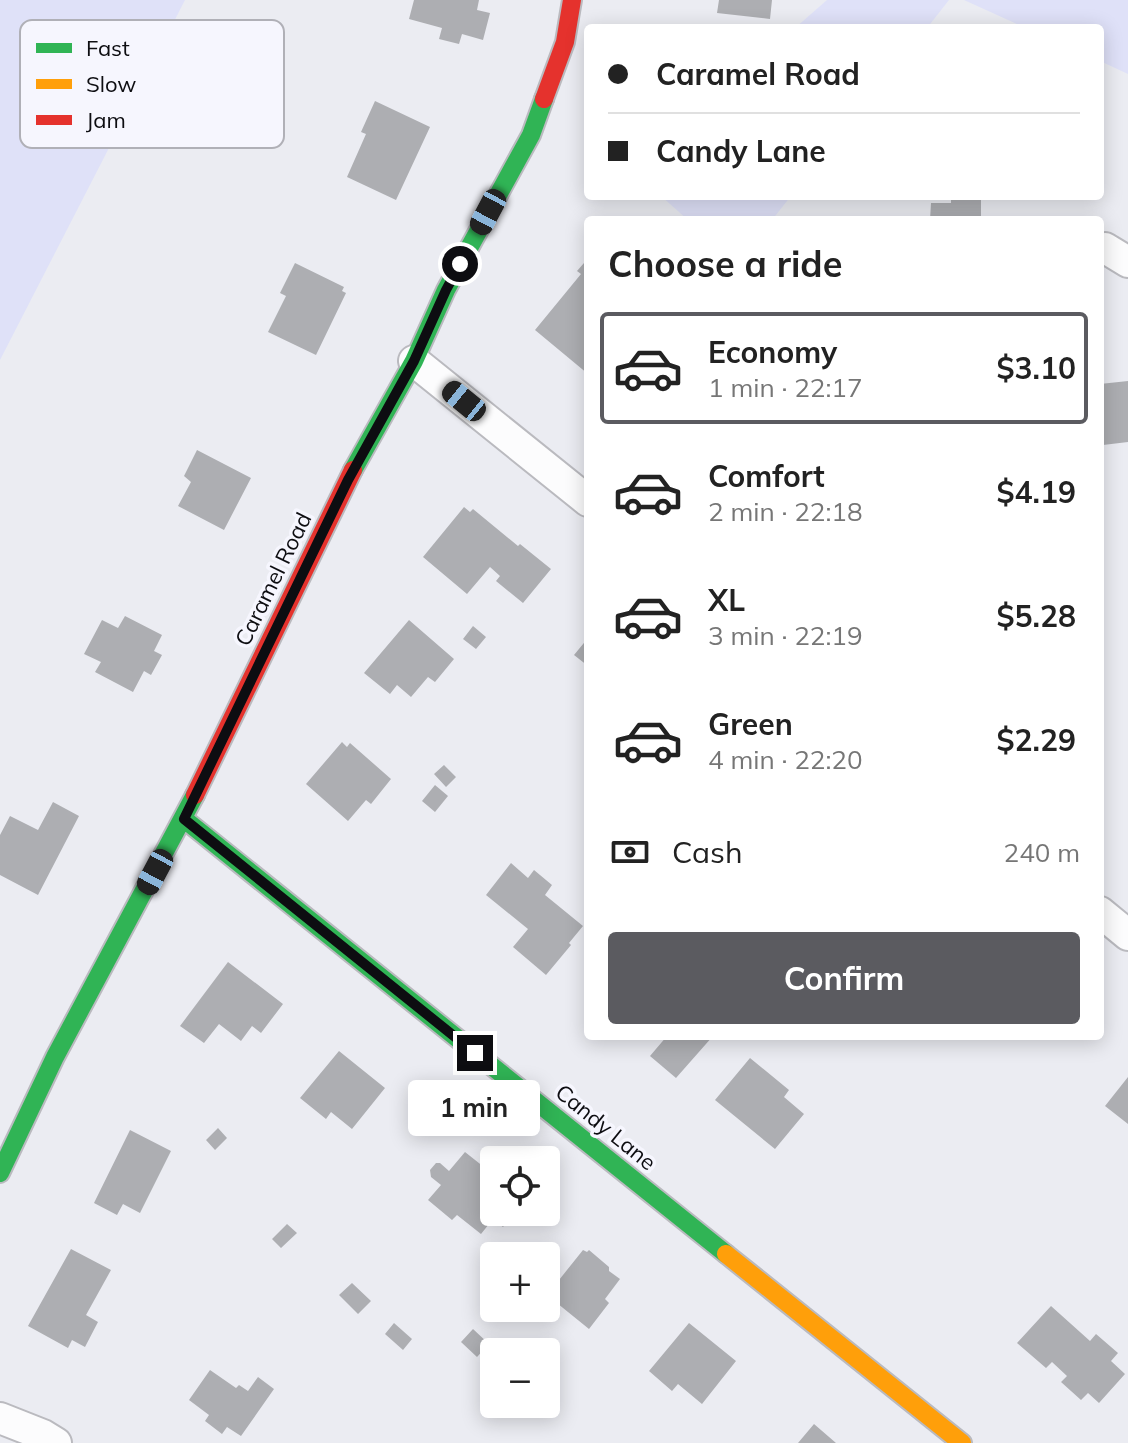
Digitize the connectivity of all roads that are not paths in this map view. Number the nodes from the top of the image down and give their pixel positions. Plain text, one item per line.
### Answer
1 (572, 0) edge
2 (414, 361) junction
3 (584, 498) edge
4 (184, 819) junction
5 (1104, 915) edge
6 (1128, 935) edge
7 (0, 1173) edge
8 (0, 1418) edge
9 (56, 1443) edge
10 (962, 1443) edge

1 - 2 street, Caramel Road
2 - 3 street
2 - 4 street, Caramel Road
4 - 7 street, Caramel Road
4 - 10 street, Candy Lane
5 - 6 street
8 - 9 street

